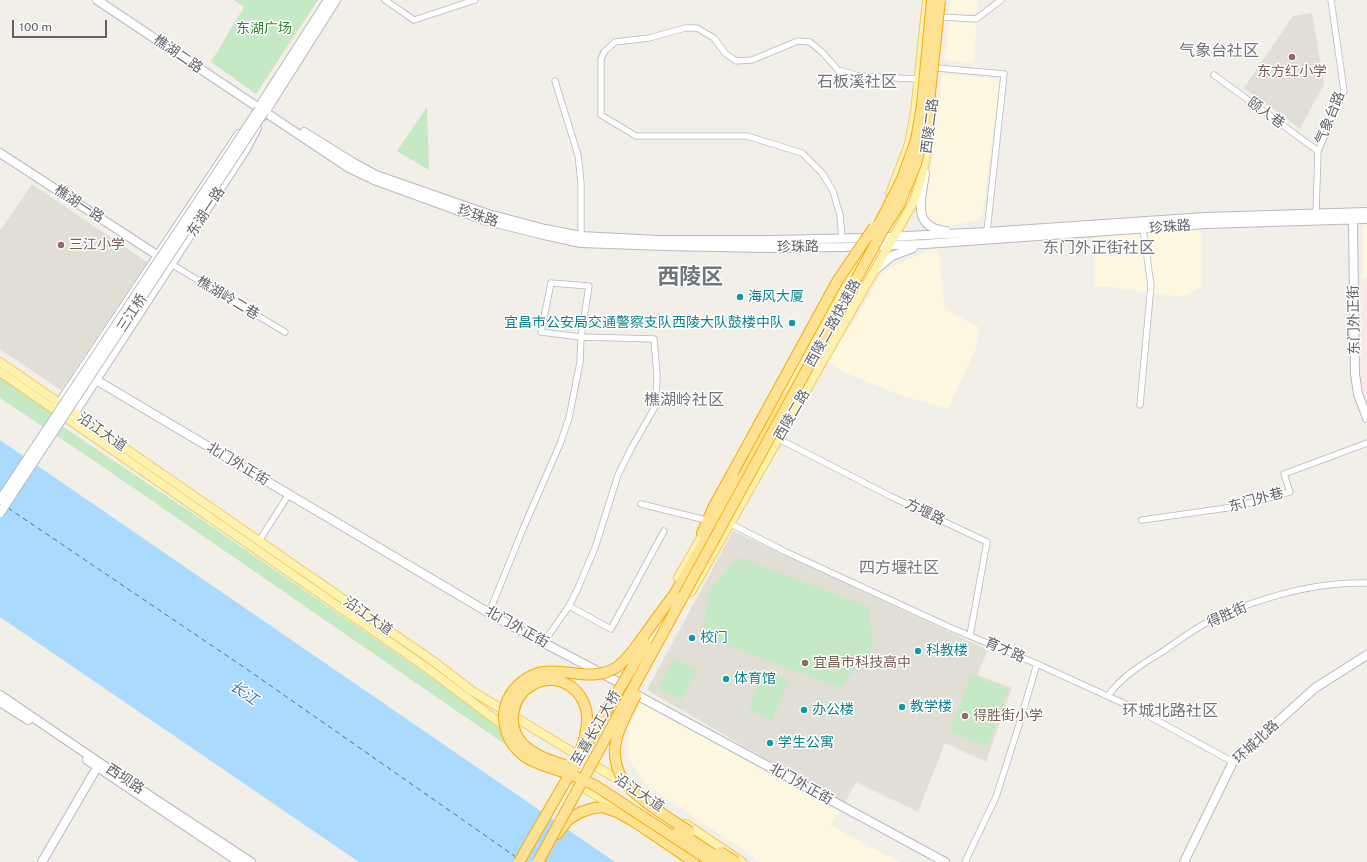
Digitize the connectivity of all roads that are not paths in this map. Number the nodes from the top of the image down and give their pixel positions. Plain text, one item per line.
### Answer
1 (98, 0) edge
2 (107, 0) edge
3 (328, 0) edge
4 (336, 0) edge
5 (385, 0) edge
6 (475, 0) edge
7 (927, 0) edge
8 (932, 0) edge
9 (940, 0) edge
10 (944, 0) edge
11 (1001, 0) edge
12 (1331, 0) edge
13 (942, 17) junction
14 (937, 68) junction
15 (1214, 75) dead end
16 (918, 79) junction
17 (555, 81) dead end
18 (263, 108) junction
19 (1318, 151) junction
20 (0, 153) edge
21 (927, 156) junction
22 (1367, 212) edge
23 (1316, 213) junction
24 (884, 215) junction
25 (1367, 219) edge
26 (1353, 220) junction
27 (1143, 229) junction
28 (987, 232) junction
29 (971, 233) junction
30 (581, 236) junction
31 (894, 237) junction
32 (868, 238) junction
33 (842, 239) junction
34 (926, 244) junction
35 (889, 245) junction
36 (863, 246) junction
37 (157, 255) junction
38 (171, 264) junction
39 (875, 271) junction
40 (285, 332) dead end
41 (581, 337) junction
42 (0, 362) edge
43 (0, 372) edge
44 (96, 380) junction
45 (1140, 405) dead end
46 (57, 406) junction
47 (72, 417) junction
48 (1367, 418) edge
49 (779, 439) junction
50 (1367, 443) edge
51 (289, 494) junction
52 (0, 500) edge
53 (641, 504) dead end
54 (0, 513) edge
55 (1142, 520) dead end
56 (709, 521) junction
57 (731, 524) junction
58 (664, 531) dead end
59 (700, 538) joint
60 (260, 541) junction
61 (1367, 583) edge
62 (674, 595) junction
63 (569, 606) junction
64 (489, 613) junction
65 (667, 626) junction
66 (970, 635) junction
67 (544, 642) junction
68 (1367, 655) edge
69 (1037, 664) junction
70 (620, 683) junction
71 (633, 693) junction
72 (0, 695) edge
73 (1108, 696) junction
74 (0, 702) edge
75 (578, 754) junction
76 (1233, 762) junction
77 (98, 765) junction
78 (594, 765) junction
79 (572, 771) junction
80 (583, 787) junction
81 (547, 846) junction
82 (42, 862) edge
83 (239, 862) edge
84 (251, 862) edge
85 (519, 862) edge
86 (538, 862) edge
87 (694, 862) edge
88 (700, 862) edge
89 (712, 862) edge
90 (725, 862) edge
91 (736, 862) edge
92 (742, 862) edge
93 (945, 862) edge
94 (965, 862) edge
95 (1184, 862) edge

1 - 18 main road, 樵湖二路
2 - 18 main road, 樵湖二路
3 - 18 main road
4 - 18 main road, 东湖一路
5 - 6 street
7 - 16 main road, 西陵二路
8 - 24 highway, 西陵二路快速路, bridge
9 - 65 highway, 西陵二路快速路, bridge
10 - 13 main road, 西陵二路
11 - 13 street
12 - 19 street, 气象台路
13 - 14 main road, 西陵二路
14 - 21 main road, 西陵二路
14 - 28 street
15 - 19 street, 颐人巷
16 - 32 main road, 西陵二路
16 - 33 street
17 - 30 street
18 - 30 main road, 珍珠路
18 - 36 main road, 珍珠路
18 - 37 main road
18 - 38 main road, 东湖一路
18 - 52 main road, 三江桥, bridge
18 - 54 main road, 三江桥, bridge
19 - 23 street, 气象台路
20 - 37 main road, 樵湖一路
21 - 29 main road
21 - 31 main road, 西陵二路
22 - 23 main road, 珍珠路
23 - 28 main road, 珍珠路
24 - 56 highway, bridge
24 - 62 highway, 西陵二路快速路, bridge
25 - 26 main road, 珍珠路
26 - 27 main road, 珍珠路
26 - 48 main road, 东门外正街
27 - 34 main road, 珍珠路
27 - 45 street
28 - 29 main road, 珍珠路
29 - 31 main road, 珍珠路
30 - 33 main road, 珍珠路
31 - 32 main road, 珍珠路
31 - 35 main road, 西陵二路
32 - 33 main road, 珍珠路
32 - 36 main road, 西陵二路
34 - 35 main road, 珍珠路
34 - 39 main road
35 - 36 main road, 珍珠路
35 - 39 main road, 西陵二路
36 - 56 main road, 西陵二路
37 - 46 main road
38 - 40 street, 樵湖岭二巷
38 - 44 main road, 东湖一路
39 - 49 main road, 西陵二路
41 - 41 street
41 - 63 street
41 - 64 street
42 - 46 main road, 沿江大道
43 - 46 main road, 沿江大道
44 - 47 main road, 东湖一路
44 - 51 main road, 北门外正街
46 - 47 main road, 沿江大道
47 - 60 main road, 沿江大道
47 - 79 main road, 沿江大道
49 - 57 main road, 西陵二路
49 - 66 street, 方堰路
50 - 55 street, 东门外巷
51 - 60 street
51 - 64 main road, 北门外正街
53 - 56 street
56 - 59 highway
57 - 66 street, 育才路
57 - 71 main road, 西陵二路
58 - 63 street
59 - 70 main road
60 - 75 main road, 沿江大道
61 - 73 street, 得胜街
62 - 79 highway, 至喜长江大桥, bridge
62 - 89 highway, bridge
63 - 67 street
64 - 67 main road, 北门外正街
65 - 81 highway, 至喜长江大桥, bridge
65 - 91 highway, bridge
66 - 69 street, 育才路
67 - 70 main road, 北门外正街
68 - 76 main road, 环城北路
69 - 73 street, 育才路
69 - 94 street
70 - 71 main road, 北门外正街
70 - 75 main road
71 - 78 main road, 西陵二路
71 - 93 main road, 北门外正街
72 - 77 main road, 西坝路
73 - 76 street, 育才路
74 - 77 main road, 西坝路
75 - 78 main road, 沿江大道
75 - 79 main road
76 - 95 main road, 环城北路
77 - 82 main road
77 - 83 main road, 西坝路
77 - 84 main road, 西坝路
78 - 80 main road, 西陵二路
78 - 92 main road, 沿江大道
79 - 80 main road, 沿江大道
79 - 85 highway, 至喜长江大桥, bridge
79 - 90 highway, bridge
80 - 88 main road, 沿江大道
81 - 86 highway, 至喜长江大桥, bridge
81 - 87 highway, bridge

